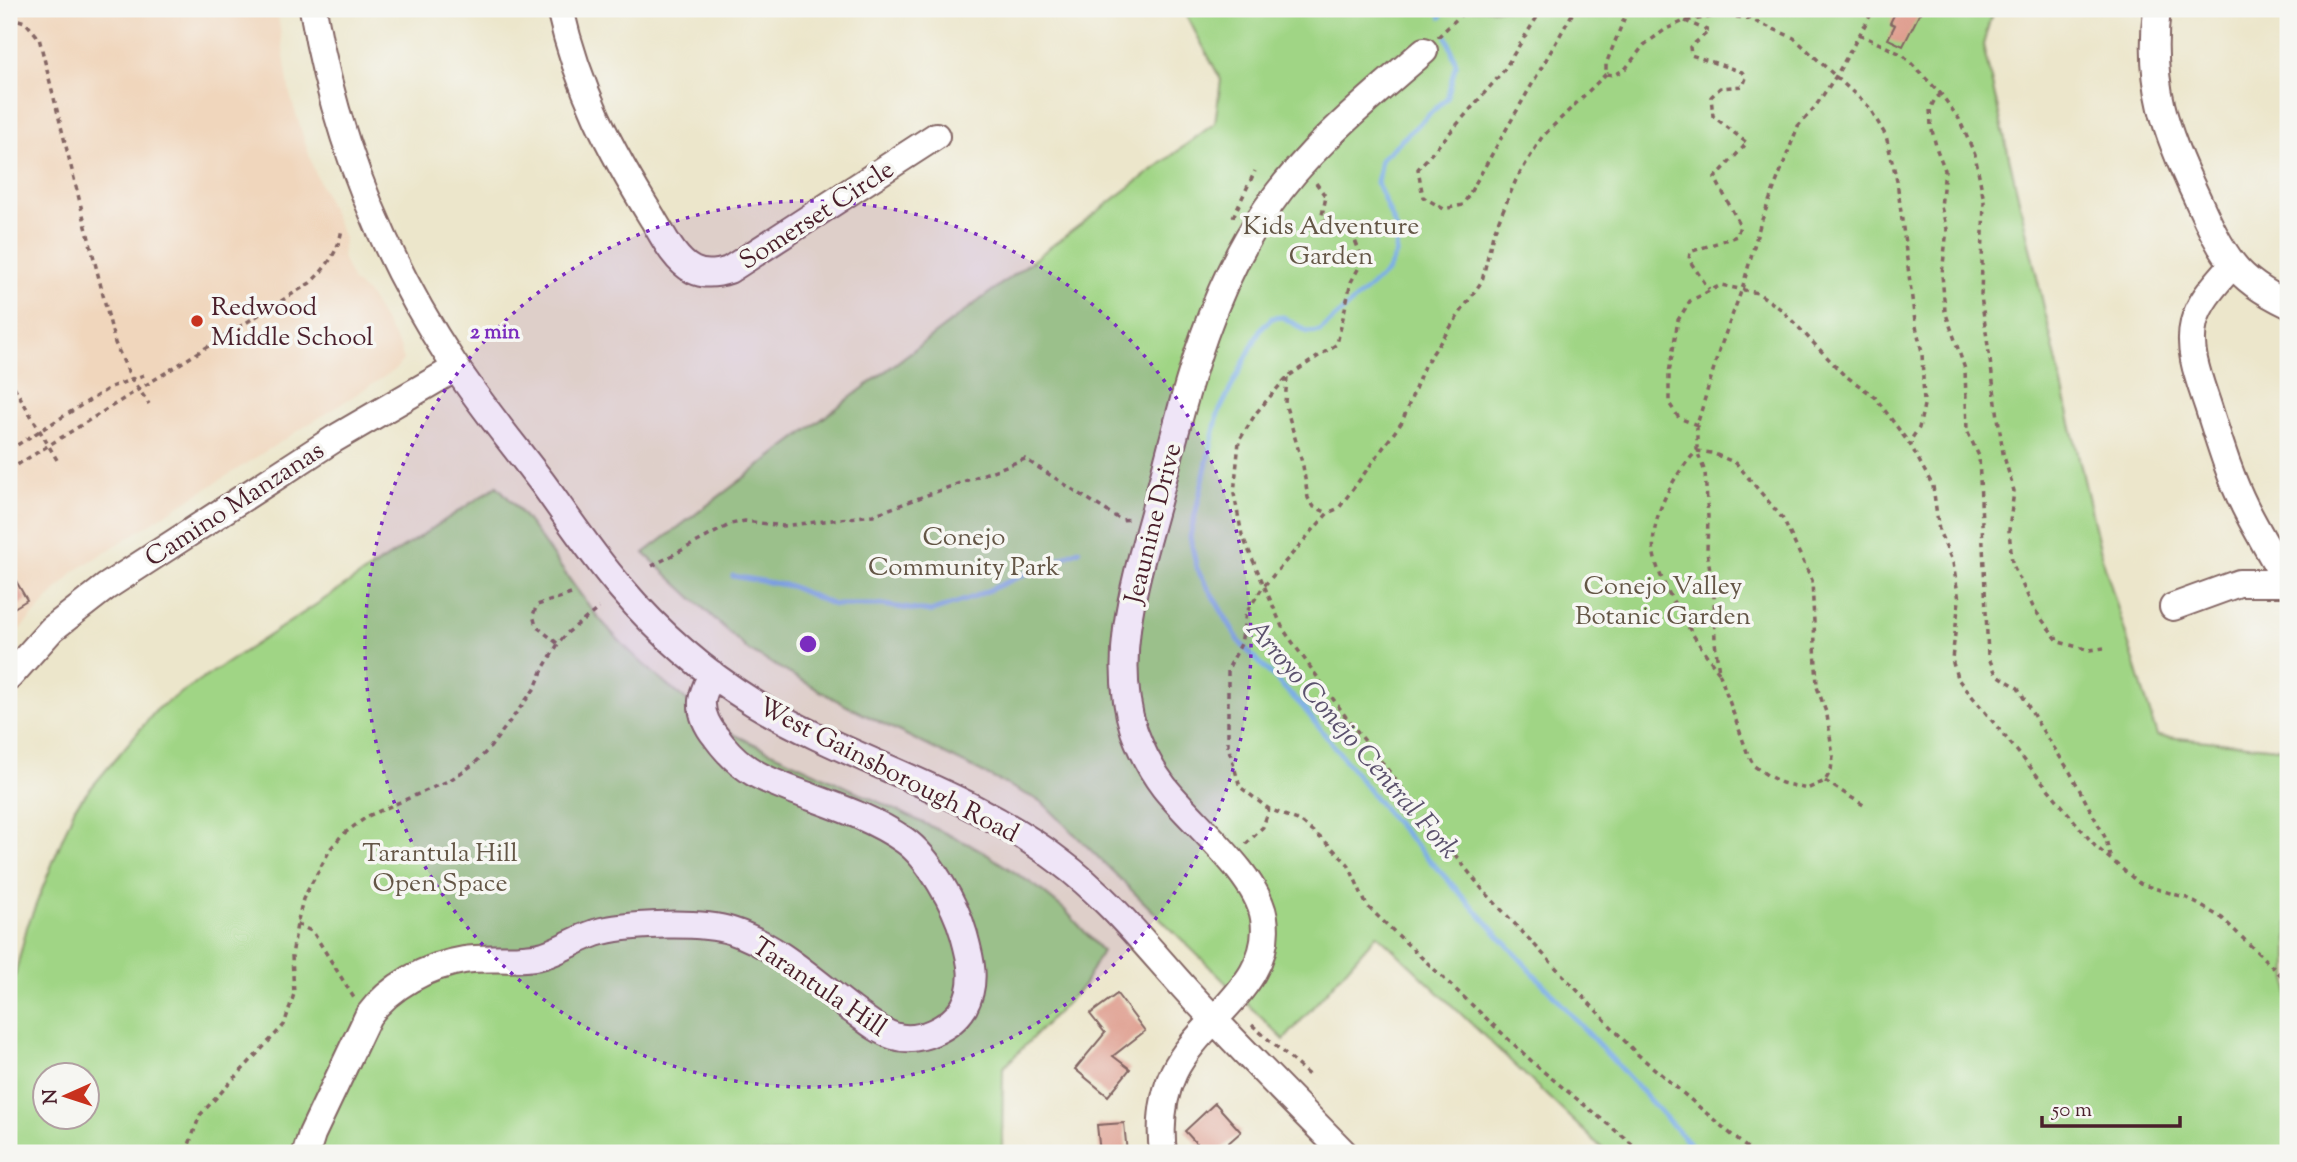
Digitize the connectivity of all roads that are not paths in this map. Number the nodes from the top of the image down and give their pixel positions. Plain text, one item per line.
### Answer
1 (313, 9) edge
2 (560, 9) edge
3 (2157, 9) edge
4 (1424, 51) road end
5 (936, 136) dead end
6 (2233, 264) junction
7 (2288, 304) edge
8 (456, 368) junction
9 (2288, 582) edge
10 (2173, 607) dead end
11 (712, 674) junction
12 (9, 677) edge
13 (1221, 1012) junction
14 (306, 1153) edge
15 (1163, 1153) edge
16 (1344, 1153) edge

1 - 8 street
2 - 5 street, Somerset Circle
3 - 6 street
4 - 13 street, Jeaunine Drive
6 - 7 street
6 - 9 street
8 - 11 street, West Gainsborough Road
8 - 12 street, Camino Manzanas
9 - 10 street
11 - 13 street, West Gainsborough Road
11 - 14 street, Tarantula Hill
13 - 15 street, Jeaunine Drive
13 - 16 street, West Gainsborough Road

